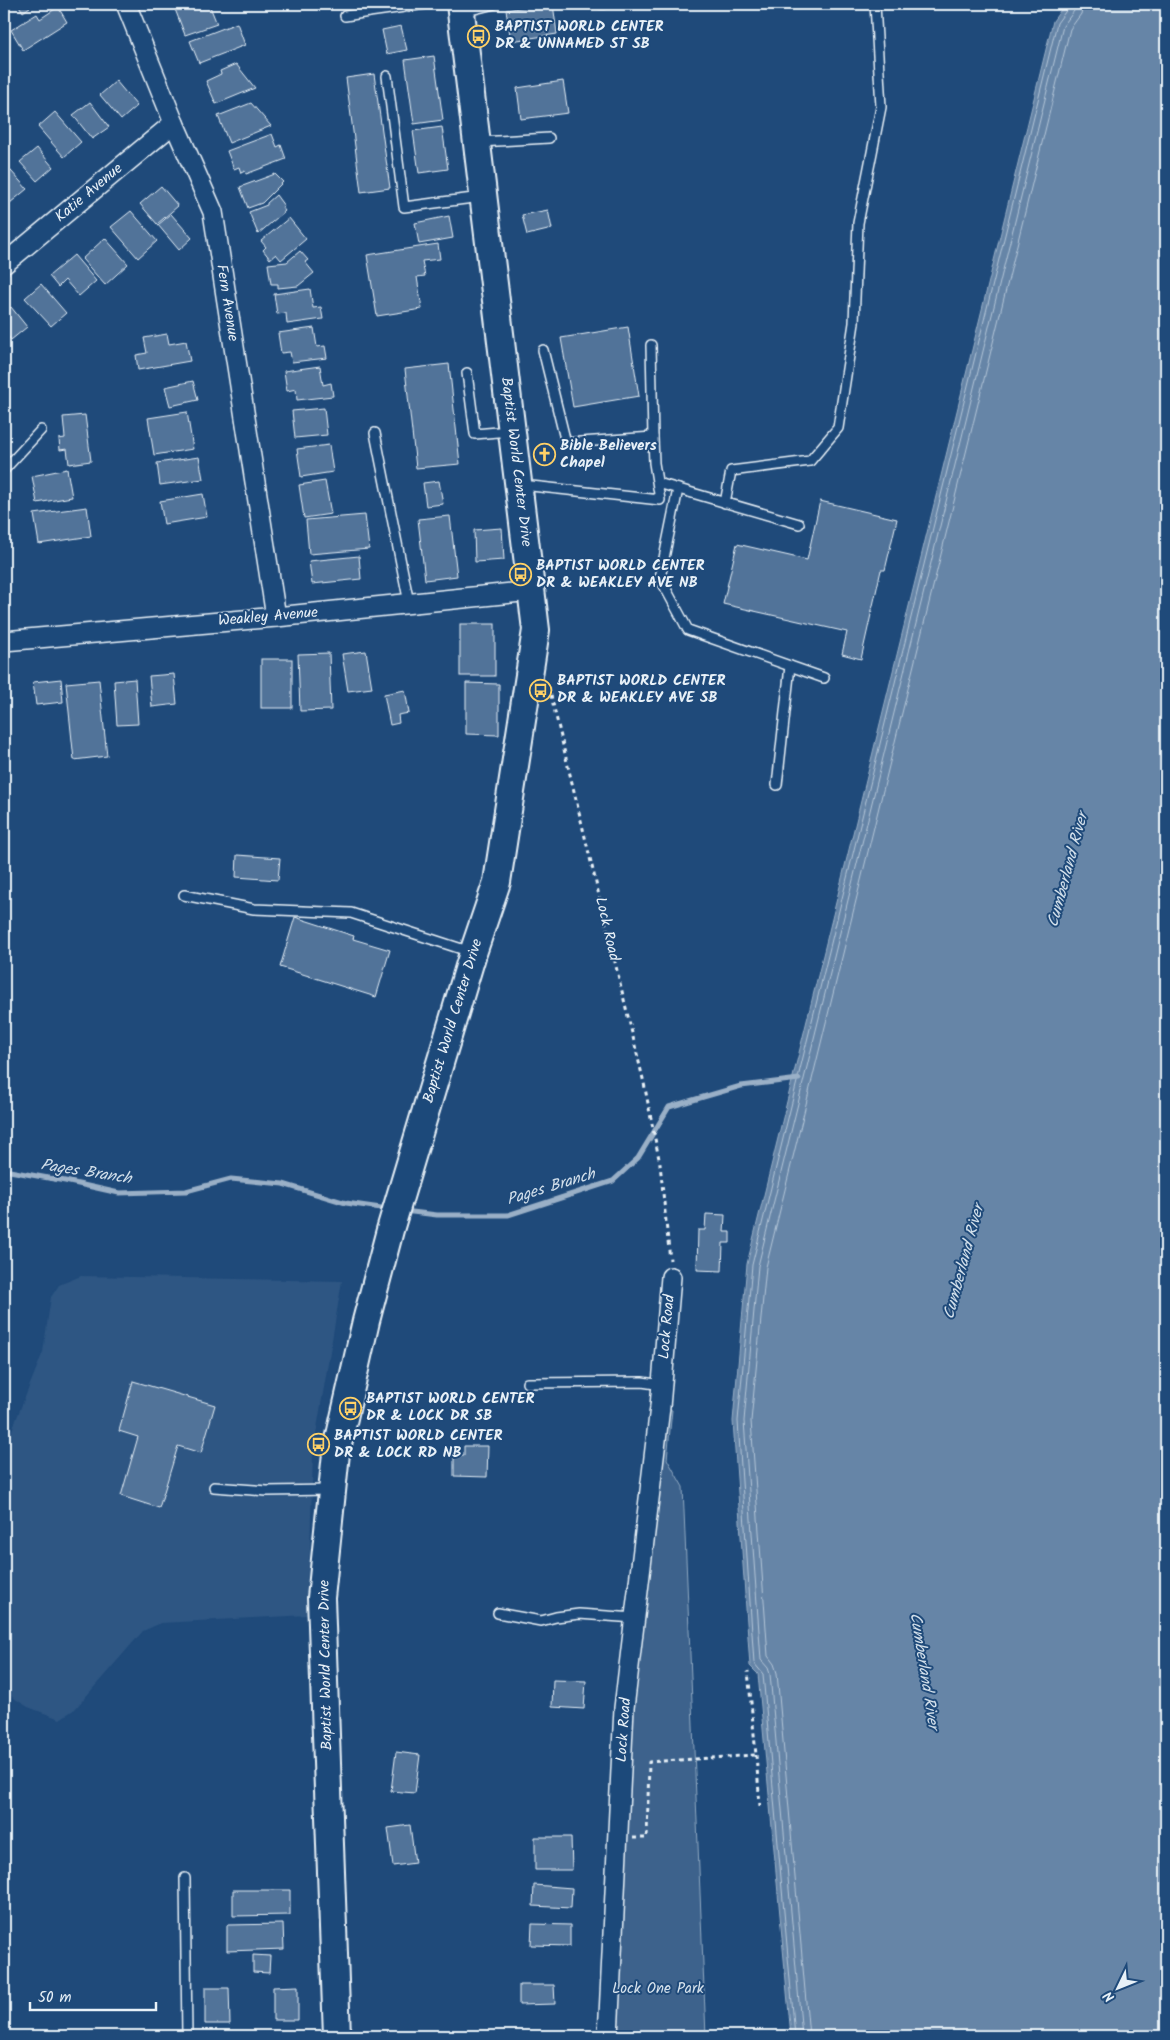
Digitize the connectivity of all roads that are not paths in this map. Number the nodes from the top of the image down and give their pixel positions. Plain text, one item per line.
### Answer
1 (126, 4) edge
2 (426, 4) edge
3 (494, 4) edge
4 (875, 4) edge
5 (368, 8) edge
6 (461, 8) edge
7 (345, 16) dead end
8 (387, 76) dead end
9 (174, 123) junction
10 (549, 138) dead end
11 (477, 142) junction
12 (484, 197) junction
13 (4, 264) edge
14 (651, 345) dead end
15 (544, 350) dead end
16 (467, 373) dead end
17 (41, 430) dead end
18 (512, 431) junction
19 (375, 433) dead end
20 (653, 437) junction
21 (4, 470) edge
22 (658, 483) junction
23 (519, 485) junction
24 (678, 489) junction
25 (725, 503) junction
26 (798, 524) dead end
27 (532, 591) junction
28 (409, 603) junction
29 (276, 617) junction
30 (4, 641) edge
31 (790, 666) junction
32 (824, 678) dead end
33 (777, 785) dead end
34 (184, 895) dead end
35 (473, 953) junction
36 (671, 1277) road end
37 (527, 1383) dead end
38 (662, 1385) junction
39 (214, 1487) dead end
40 (333, 1490) junction
41 (498, 1613) dead end
42 (635, 1618) junction
43 (185, 1878) dead end
44 (187, 2036) edge
45 (337, 2036) edge
46 (608, 2036) edge

1 - 9 street, Fern Avenue
2 - 5 lane
3 - 6 lane
4 - 25 lane
5 - 7 lane
6 - 11 street, Baptist World Center Drive
8 - 12 lane
9 - 13 street, Katie Avenue
9 - 29 street, Fern Avenue
10 - 11 lane
11 - 12 street, Baptist World Center Drive
12 - 18 street, Baptist World Center Drive
14 - 20 lane
15 - 20 lane
16 - 18 lane
17 - 21 lane
18 - 23 street, Baptist World Center Drive
19 - 28 lane
20 - 22 lane
22 - 23 lane
22 - 24 lane
23 - 27 street, Baptist World Center Drive
24 - 25 lane
24 - 31 lane
25 - 26 lane
27 - 28 street, Weakley Avenue
27 - 35 street, Baptist World Center Drive
28 - 29 street, Weakley Avenue
29 - 30 street, Weakley Avenue
31 - 32 lane
31 - 33 lane
34 - 35 lane
35 - 40 street, Baptist World Center Drive
36 - 38 street, Lock Road
37 - 38 lane
38 - 42 street, Lock Road
39 - 40 lane
40 - 45 street, Baptist World Center Drive
41 - 42 lane
42 - 46 street, Lock Road
43 - 44 lane

